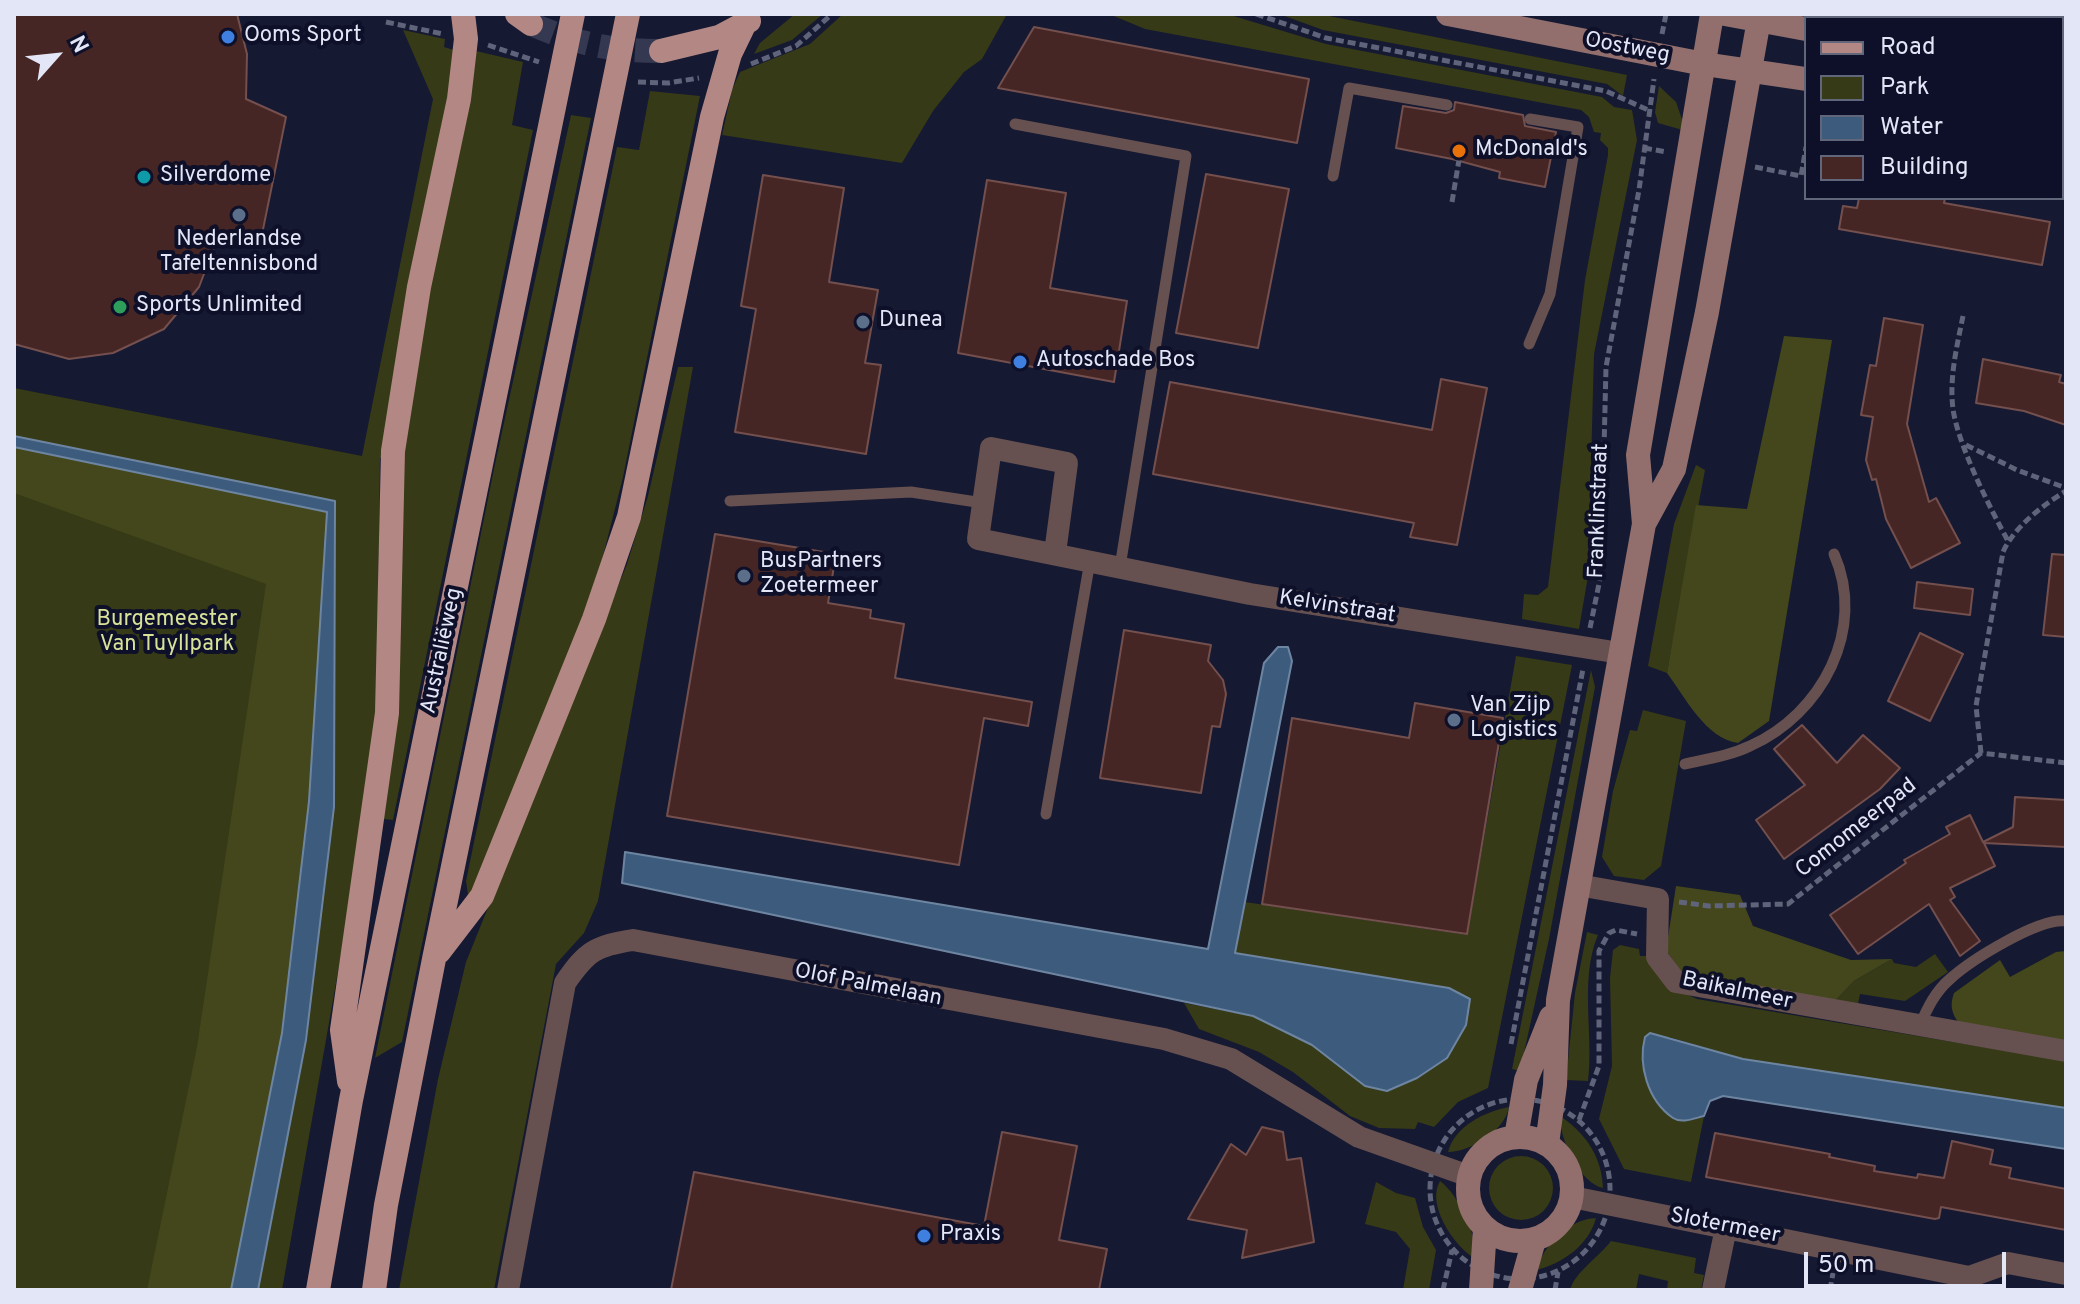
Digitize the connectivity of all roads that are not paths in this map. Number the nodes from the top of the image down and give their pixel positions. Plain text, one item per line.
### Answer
1 (463, 14) edge
2 (573, 14) edge
3 (628, 14) edge
4 (1448, 14) edge
5 (1712, 14) edge
6 (1725, 14) edge
7 (1760, 18) edge
8 (752, 19) edge
9 (1804, 29) edge
10 (661, 51) tunnel mouth
11 (1704, 64) junction
12 (1751, 70) junction
13 (1804, 79) edge
14 (1447, 105) dead end
15 (1530, 119) dead end
16 (1015, 124) dead end
17 (1333, 176) dead end
18 (1529, 344) dead end
19 (730, 501) dead end
20 (983, 503) junction
21 (1644, 524) junction
22 (1055, 553) junction
23 (1834, 554) dead end
24 (1090, 561) junction
25 (1120, 567) junction
26 (1620, 653) junction
27 (1685, 764) dead end
28 (1046, 814) dead end
29 (1578, 885) junction
30 (2066, 921) edge
31 (434, 959) junction
32 (1558, 1000) junction
33 (1920, 1026) junction
34 (2066, 1051) edge
35 (351, 1100) junction
36 (1516, 1137) junction
37 (1547, 1144) junction
38 (1469, 1176) junction
39 (1572, 1197) junction
40 (1485, 1228) junction
41 (1726, 1228) junction
42 (1534, 1240) junction
43 (2066, 1274) edge
44 (1968, 1283) edge
45 (318, 1290) edge
46 (374, 1290) edge
47 (508, 1290) edge
48 (1481, 1290) edge
49 (1520, 1290) edge
50 (1713, 1290) edge

1 - 35 main road
2 - 35 main road, Australiëweg
3 - 31 main road
4 - 11 street, Oostweg
5 - 11 street, Franklinstraat
6 - 7 street
7 - 9 street
7 - 12 street, Franklinstraat
8 - 10 main road
8 - 31 main road
11 - 12 street, Oostweg
11 - 21 street, Franklinstraat
12 - 13 street, Oostweg
12 - 21 street, Franklinstraat
14 - 17 lane
15 - 18 lane
16 - 25 lane
19 - 20 lane
20 - 22 street, Kelvinstraat
20 - 22 street, Kelvinstraat
21 - 26 street, Franklinstraat
22 - 24 street, Kelvinstraat
23 - 27 lane
24 - 25 street, Kelvinstraat
24 - 28 lane
25 - 26 street, Kelvinstraat
26 - 29 street, Franklinstraat
29 - 32 street, Franklinstraat
29 - 33 street, Baikalmeer
30 - 33 lane
31 - 46 main road
32 - 36 street, Franklinstraat
32 - 37 street, Franklinstraat
33 - 34 street, Baikalmeer
35 - 45 main road, Australiëweg
36 - 37 street
36 - 38 street
37 - 39 street
38 - 40 street
38 - 47 street, Olof Palmelaan
39 - 41 street, Slotermeer
39 - 42 street
40 - 42 street
40 - 48 street
41 - 44 street, Slotermeer
41 - 50 street
42 - 49 street
43 - 44 street, Slotermeer

